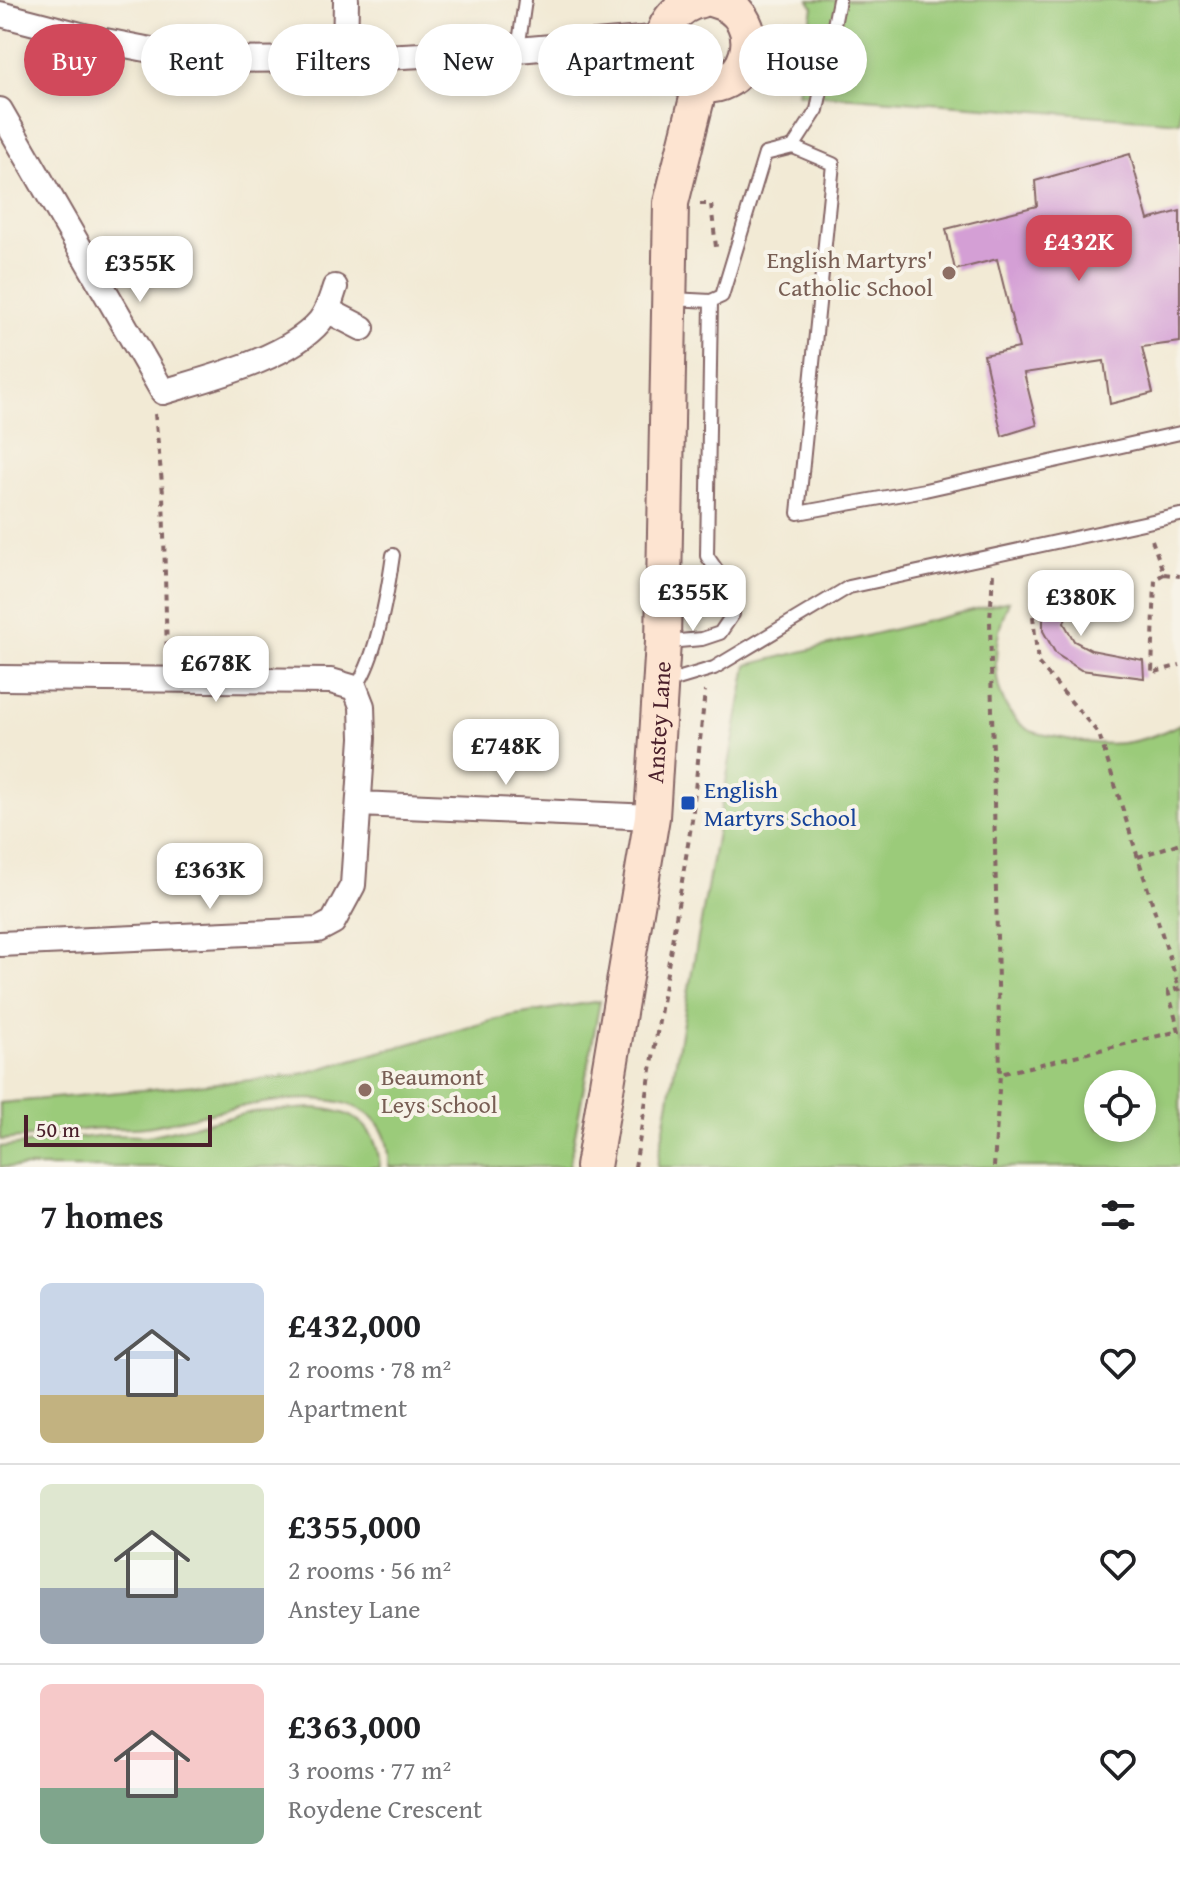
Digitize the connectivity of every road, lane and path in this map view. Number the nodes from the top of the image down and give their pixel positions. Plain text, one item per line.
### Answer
1 (346, 0) edge
2 (525, 0) edge
3 (701, 0) edge
4 (714, 0) edge
5 (839, 0) edge
6 (0, 14) edge
7 (346, 24) edge
8 (522, 24) edge
9 (667, 24) edge
10 (268, 60) edge
11 (723, 82) edge
12 (698, 96) edge
13 (0, 110) edge
14 (793, 147) junction
15 (669, 298) junction
16 (711, 301) junction
17 (362, 328) dead end
18 (163, 392) junction
19 (1180, 433) edge
20 (1180, 515) edge
21 (1146, 523) junction
22 (393, 555) dead end
23 (994, 556) junction
24 (1164, 574) junction
25 (1180, 576) edge
26 (1033, 616) dead end
27 (663, 642) junction
28 (1180, 665) edge
29 (0, 678) edge
30 (168, 679) junction
31 (662, 683) junction
32 (355, 688) junction
33 (359, 804) junction
34 (652, 817) junction
35 (1180, 843) edge
36 (1138, 857) junction
37 (0, 944) edge
38 (1180, 989) edge
39 (1000, 1074) junction
40 (593, 1167) edge
41 (994, 1167) edge

1 - 7 street
2 - 8 lane
3 - 9 main road
4 - 11 main road
5 - 14 lane
6 - 10 street
12 - 15 main road, Anstey Lane
13 - 18 street
14 - 16 lane
14 - 19 lane
15 - 16 lane
15 - 27 main road, Anstey Lane
16 - 27 lane
17 - 18 street
18 - 30 path
20 - 21 lane
21 - 23 lane
21 - 24 path
22 - 32 lane
23 - 31 lane
23 - 39 path
24 - 25 path
24 - 28 path
26 - 36 path
27 - 31 main road, Anstey Lane
29 - 30 street
30 - 32 street
31 - 34 main road, Anstey Lane
32 - 33 street
33 - 34 street
33 - 37 street
34 - 40 main road, Anstey Lane
35 - 36 path
36 - 38 path
38 - 39 path
39 - 41 path

